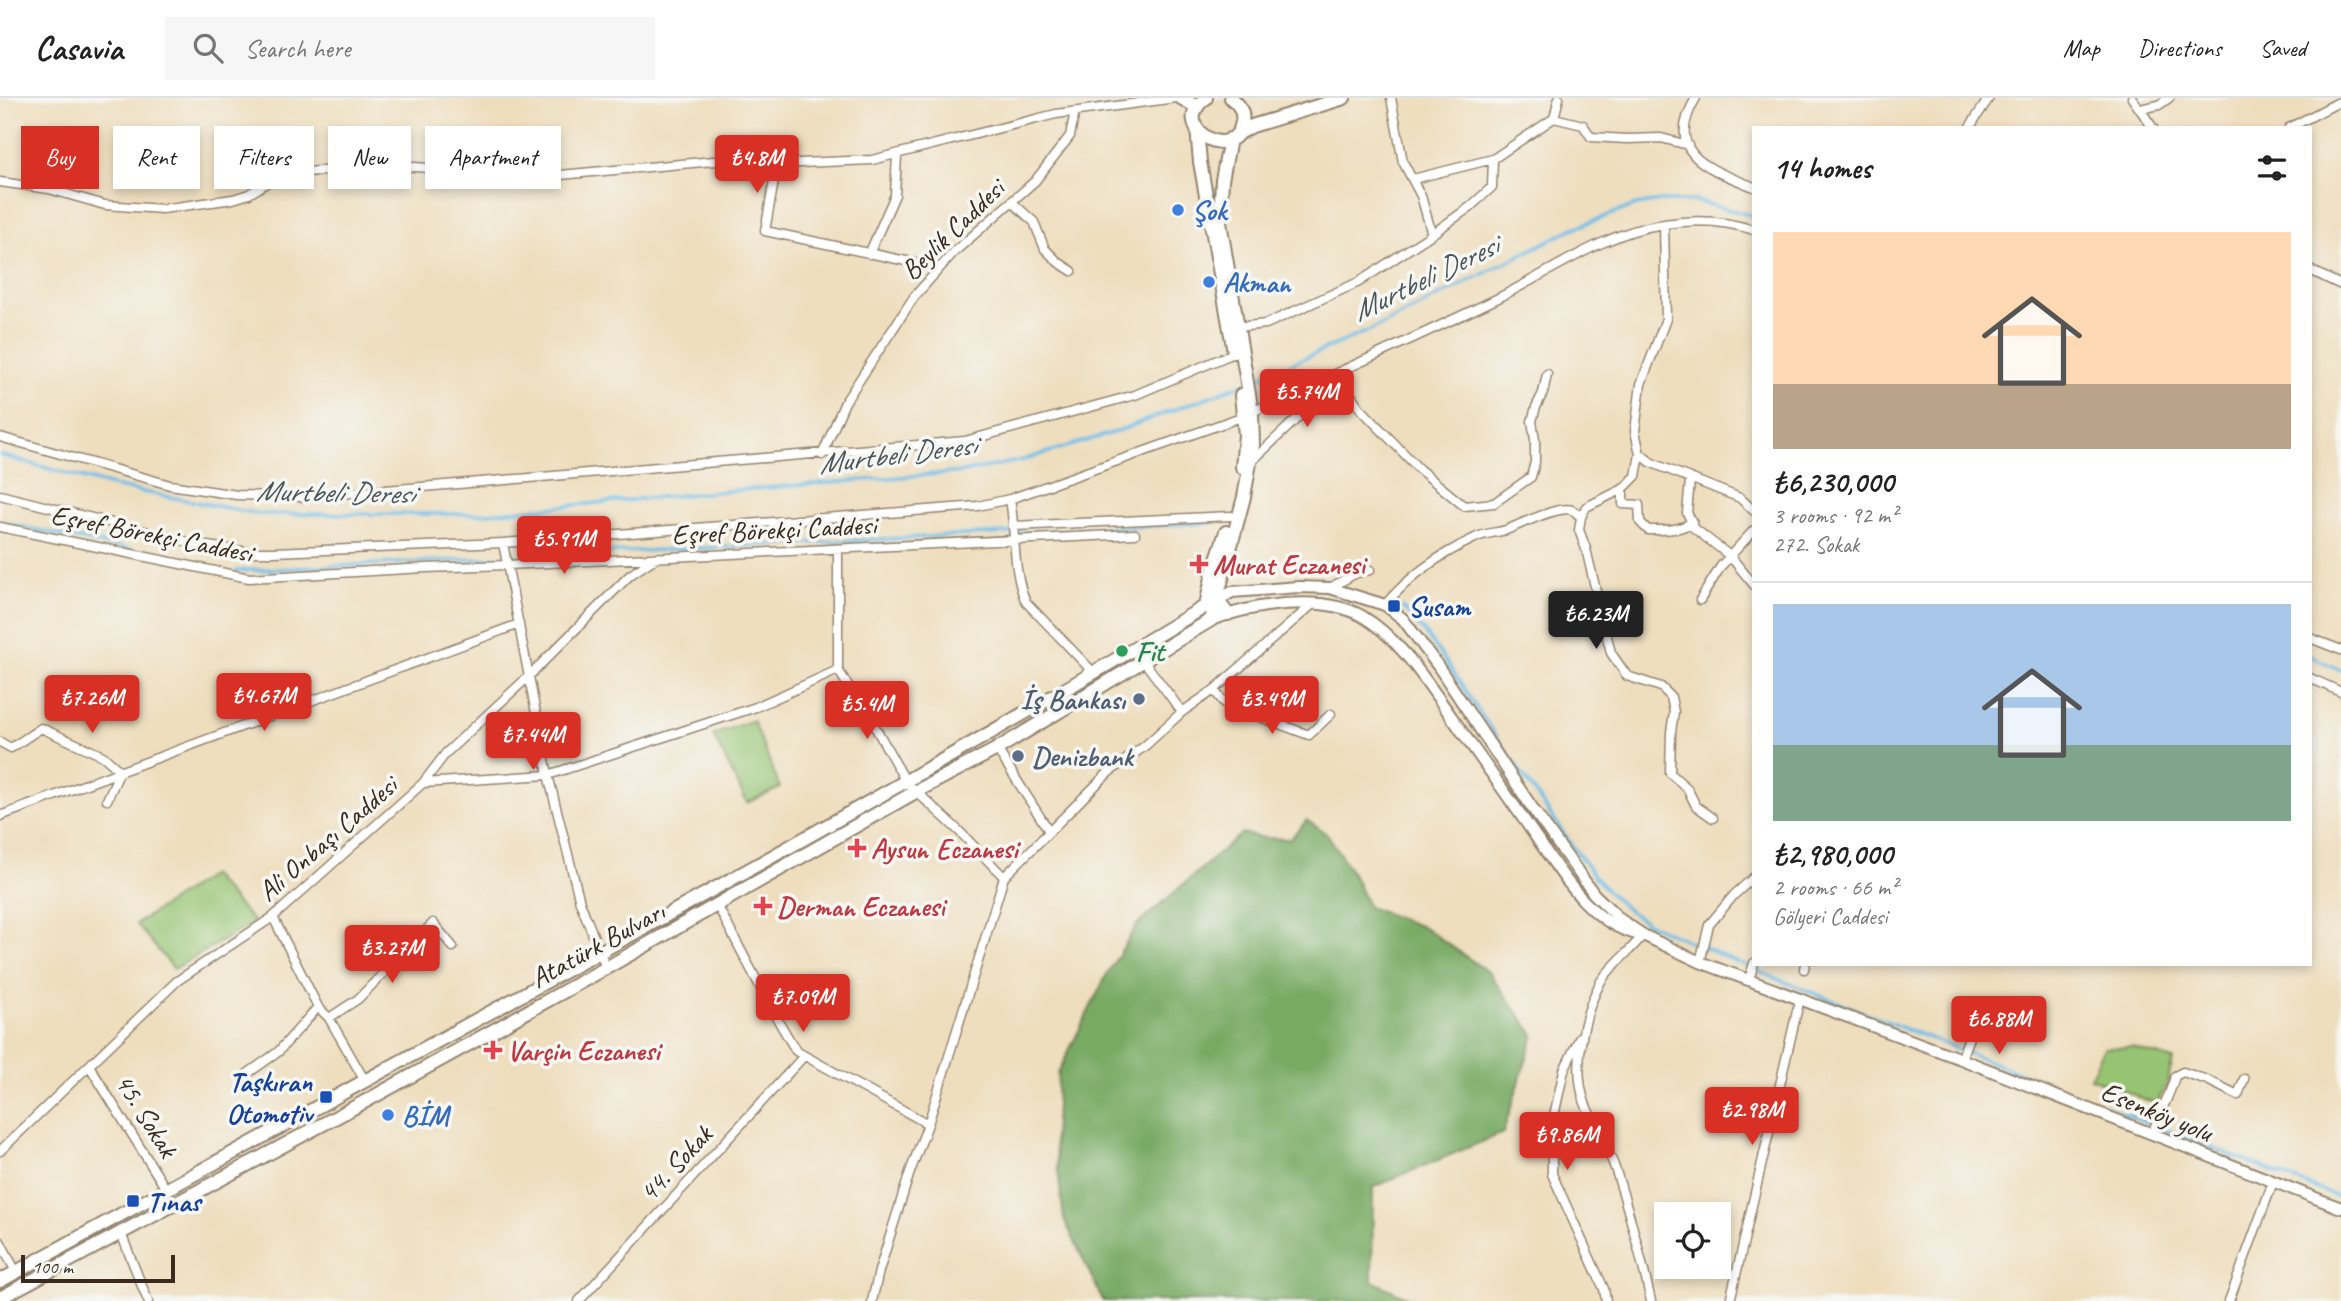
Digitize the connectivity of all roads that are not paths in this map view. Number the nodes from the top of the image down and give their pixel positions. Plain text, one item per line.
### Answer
1 (1179, 98) edge
2 (1231, 98) edge
3 (1344, 98) edge
4 (1391, 98) edge
5 (1559, 98) edge
6 (1696, 98) edge
7 (1989, 98) edge
8 (2132, 98) edge
9 (2169, 98) edge
10 (1132, 101) edge
11 (2341, 101) edge
12 (1202, 102) edge
13 (2140, 109) junction
14 (1073, 112) junction
15 (1554, 118) junction
16 (1970, 126) edge
17 (2152, 126) edge
18 (2292, 126) edge
19 (1197, 129) junction
20 (1233, 137) junction
21 (1688, 145) junction
22 (897, 155) junction
23 (1493, 159) junction
24 (777, 164) junction
25 (1412, 179) junction
26 (0, 182) edge
27 (1752, 186) edge
28 (1012, 202) junction
29 (1664, 223) junction
30 (1752, 228) edge
31 (1432, 234) junction
32 (869, 254) junction
33 (939, 268) junction
34 (1072, 271) dead end
35 (2312, 271) edge
36 (2341, 285) edge
37 (1238, 327) junction
38 (1238, 350) junction
39 (1341, 371) junction
40 (1547, 374) dead end
41 (1247, 409) junction
42 (0, 437) edge
43 (1640, 454) junction
44 (822, 455) junction
45 (1251, 462) junction
46 (1690, 480) junction
47 (1623, 489) junction
48 (0, 495) edge
49 (1010, 499) junction
50 (1752, 509) edge
51 (1231, 516) junction
52 (1581, 517) junction
53 (1690, 525) junction
54 (0, 527) edge
55 (1014, 527) junction
56 (1752, 532) edge
57 (1135, 534) dead end
58 (1015, 539) junction
59 (503, 543) junction
60 (838, 549) junction
61 (1730, 556) junction
62 (657, 557) junction
63 (507, 564) junction
64 (1370, 570) dead end
65 (1752, 583) edge
66 (1330, 588) junction
67 (1700, 600) dead end
68 (1211, 604) junction
69 (1313, 604) junction
70 (1385, 605) junction
71 (1228, 614) junction
72 (1211, 620) junction
73 (519, 624) junction
74 (2312, 639) edge
75 (2341, 650) edge
76 (1143, 660) junction
77 (838, 670) junction
78 (1094, 673) junction
79 (529, 676) junction
80 (2312, 679) edge
81 (1214, 690) junction
82 (2341, 691) edge
83 (1182, 712) junction
84 (1331, 714) dead end
85 (0, 742) edge
86 (997, 749) junction
87 (120, 771) junction
88 (548, 775) junction
89 (906, 782) junction
90 (423, 783) junction
91 (917, 791) junction
92 (107, 800) dead end
93 (0, 816) edge
94 (1713, 818) dead end
95 (1049, 831) junction
96 (1004, 877) junction
97 (1752, 879) edge
98 (717, 905) junction
99 (273, 917) junction
100 (1643, 935) junction
101 (453, 947) dead end
102 (600, 952) junction
103 (1702, 957) junction
104 (1752, 966) edge
105 (606, 968) junction
106 (1750, 976) junction
107 (1800, 998) junction
108 (318, 1007) junction
109 (328, 1018) junction
110 (1582, 1033) junction
111 (1969, 1037) dead end
112 (804, 1056) junction
113 (1961, 1057) junction
114 (90, 1067) junction
115 (247, 1074) dead end
116 (2244, 1079) dead end
117 (365, 1081) junction
118 (928, 1124) junction
119 (2153, 1131) junction
120 (0, 1151) edge
121 (2273, 1182) junction
122 (166, 1188) junction
123 (2341, 1208) edge
124 (120, 1231) junction
125 (0, 1241) edge
126 (16, 1272) junction
127 (0, 1281) edge
128 (0, 1298) edge
129 (148, 1301) edge
130 (579, 1301) edge
131 (872, 1301) edge
132 (1606, 1301) edge
133 (1651, 1301) edge
134 (1730, 1301) edge
135 (2229, 1301) edge

1 - 10 street
1 - 12 main road
2 - 20 main road
3 - 20 main road
4 - 25 street
5 - 15 street
6 - 21 street
7 - 16 street
8 - 13 street
9 - 13 street
10 - 14 street
11 - 18 street
12 - 19 main road
13 - 17 street
14 - 22 street
14 - 28 street, Beylik Caddesi
15 - 21 street
15 - 23 street
19 - 20 main road
19 - 38 main road
20 - 37 main road
21 - 27 street
22 - 24 street
22 - 32 street
23 - 25 street
23 - 31 street
24 - 26 street
24 - 32 street
25 - 31 street
28 - 33 street, Beylik Caddesi
28 - 34 street
29 - 30 street
29 - 39 street
29 - 43 street
31 - 37 street
32 - 33 street
33 - 44 street, Beylik Caddesi
35 - 36 street
37 - 38 main road
38 - 41 main road
38 - 44 street
39 - 40 street
39 - 41 street
39 - 45 street
41 - 45 main road
41 - 49 street
41 - 51 main road
42 - 44 street
43 - 46 street
43 - 47 street
45 - 68 main road
46 - 50 street
46 - 53 street
47 - 52 street
47 - 53 street
48 - 59 street
49 - 55 street
49 - 59 street
51 - 55 street
51 - 68 main road
52 - 70 street
52 - 94 street
53 - 61 street
54 - 63 street, Eşref Börekçi Caddesi
55 - 58 street
56 - 61 street
57 - 58 street, Eşref Börekçi Caddesi
58 - 60 street, Eşref Börekçi Caddesi
58 - 78 street
59 - 63 street
60 - 62 street, Eşref Börekçi Caddesi
60 - 77 street
61 - 65 street
61 - 67 street
62 - 63 street, Eşref Börekçi Caddesi
62 - 79 street
63 - 73 street
64 - 66 street
66 - 68 street
66 - 70 street
68 - 71 main road
68 - 72 main road
68 - 78 main road, Atatürk Bulvarı
69 - 71 street
69 - 81 street
69 - 100 street
70 - 100 street
71 - 72 street
72 - 76 main road, Atatürk Bulvarı
73 - 79 street
73 - 87 street
74 - 75 street
76 - 83 street
76 - 86 main road, Atatürk Bulvarı
77 - 88 street, Ali Onbaşı Caddesi
77 - 89 street
78 - 89 main road, Atatürk Bulvarı
79 - 88 street
79 - 90 street
80 - 82 street
81 - 83 street
81 - 84 street
83 - 95 street
85 - 87 street
86 - 91 main road, Atatürk Bulvarı
86 - 95 street
87 - 92 street
87 - 93 street
88 - 90 street, Ali Onbaşı Caddesi
88 - 102 street
89 - 91 street
89 - 102 main road, Atatürk Bulvarı
90 - 99 street, Ali Onbaşı Caddesi
91 - 96 street
91 - 98 main road, Atatürk Bulvarı
95 - 96 street
96 - 118 street
97 - 103 street
98 - 105 main road, Atatürk Bulvarı
98 - 112 street
99 - 108 street
99 - 114 street, Ali Onbaşı Caddesi
100 - 103 street, Esenköy yolu
100 - 110 street
101 - 109 street
102 - 105 street
102 - 117 main road, Atatürk Bulvarı
103 - 106 street, Esenköy yolu
104 - 106 street
105 - 124 main road, Atatürk Bulvarı
106 - 107 street, Esenköy yolu
107 - 113 street, Esenköy yolu
107 - 134 street
108 - 109 street
108 - 115 street
109 - 117 street
110 - 132 street
110 - 133 street
111 - 113 street
112 - 118 street
112 - 130 street, 44. Sokak
113 - 119 street, Esenköy yolu
114 - 120 street, Ali Onbaşı Caddesi
114 - 122 street, 45. Sokak
116 - 119 street
117 - 122 main road, Atatürk Bulvarı
118 - 131 street
119 - 121 street, Esenköy yolu
121 - 123 street, Esenköy yolu
121 - 135 street
122 - 126 main road, Atatürk Bulvarı
124 - 128 main road, Atatürk Bulvarı
124 - 129 street
125 - 126 street
126 - 127 main road, Atatürk Bulvarı

